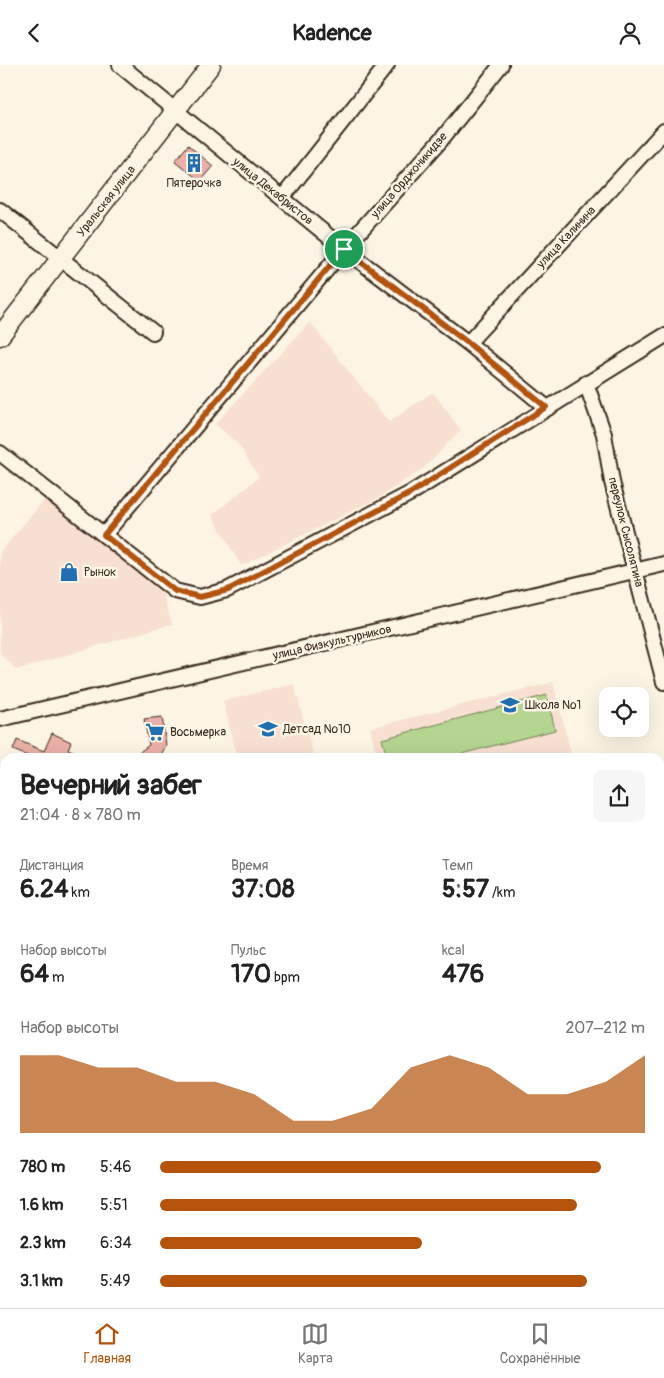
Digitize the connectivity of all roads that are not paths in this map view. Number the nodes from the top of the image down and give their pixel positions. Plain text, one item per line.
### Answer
1 (120, 65) edge
2 (211, 65) edge
3 (387, 65) edge
4 (501, 65) edge
5 (175, 111) junction
6 (664, 131) edge
7 (282, 198) junction
8 (0, 210) edge
9 (344, 249) junction
10 (61, 259) junction
11 (153, 332) dead end
12 (664, 336) edge
13 (0, 337) edge
14 (468, 343) junction
15 (586, 383) junction
16 (546, 407) junction
17 (0, 453) edge
18 (104, 535) junction
19 (664, 564) edge
20 (636, 571) junction
21 (664, 682) edge
22 (0, 719) edge

1 - 5 street, улица Декабристов
2 - 5 main road, Уральская улица
3 - 7 street
4 - 9 street, улица Орджоникидзе
5 - 7 street, улица Декабристов
5 - 10 main road, Уральская улица
6 - 14 street, улица Калинина
7 - 9 street, улица Декабристов
8 - 10 street
9 - 14 street, улица Декабристов
9 - 18 street, улица Орджоникидзе
10 - 11 street
10 - 13 main road, Уральская улица
12 - 15 street
14 - 16 street, улица Декабристов
15 - 16 street
15 - 20 street, переулок Сысолятина
16 - 18 street
17 - 18 street
19 - 20 street, улица Физкультурников
20 - 21 street, переулок Сысолятина
20 - 22 street, улица Физкультурников

